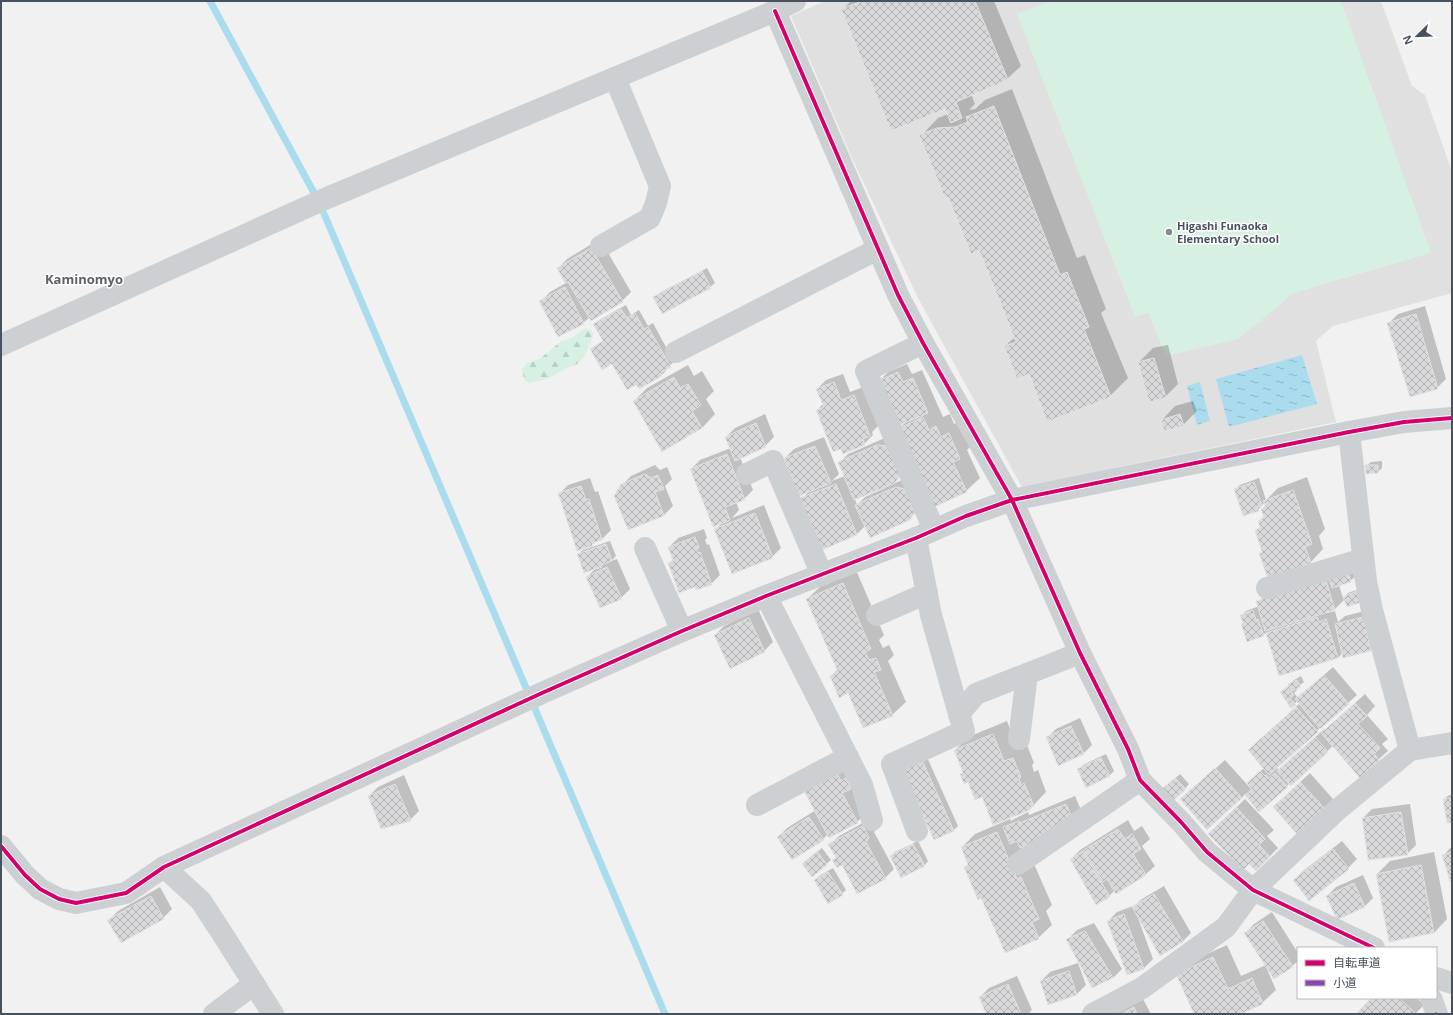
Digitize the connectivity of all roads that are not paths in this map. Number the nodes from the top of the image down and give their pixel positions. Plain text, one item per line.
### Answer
1 (795, 1) edge
2 (775, 10) junction
3 (614, 78) junction
4 (601, 246) dead end
5 (878, 249) junction
6 (923, 343) junction
7 (1, 345) edge
8 (676, 352) dead end
9 (1452, 418) edge
10 (1349, 432) junction
11 (747, 474) dead end
12 (1012, 500) junction
13 (925, 534) junction
14 (645, 548) dead end
15 (1363, 559) junction
16 (822, 575) junction
17 (1266, 588) dead end
18 (927, 593) junction
19 (766, 596) junction
20 (877, 615) dead end
21 (682, 631) junction
22 (1080, 653) junction
23 (1027, 674) junction
24 (959, 714) junction
25 (1020, 739) dead end
26 (1452, 743) edge
27 (1410, 750) junction
28 (848, 757) junction
29 (1140, 780) junction
30 (757, 805) dead end
31 (872, 820) dead end
32 (917, 830) dead end
33 (4, 855) edge
34 (1018, 864) dead end
35 (164, 867) junction
36 (1253, 890) junction
37 (1372, 947) edge
38 (1437, 978) edge
39 (1452, 983) edge
40 (254, 984) junction
41 (1431, 999) edge
42 (214, 1014) edge
43 (273, 1014) edge
44 (1093, 1014) edge
45 (1437, 1014) edge

1 - 2 street
2 - 3 street
2 - 5 street
3 - 4 street
3 - 7 street
5 - 6 street
5 - 8 street
6 - 12 street
6 - 13 street
9 - 10 street
10 - 12 street
10 - 15 street
11 - 16 street
12 - 13 street
12 - 22 street
13 - 16 street
13 - 18 street
14 - 21 street
15 - 17 street
15 - 27 street
16 - 19 street
18 - 20 street
18 - 24 street
19 - 21 street
19 - 28 street
21 - 35 street
22 - 23 street
22 - 29 street
23 - 24 street
23 - 25 street
24 - 32 street
26 - 27 street
27 - 36 street
28 - 30 street
28 - 31 street
29 - 34 street
29 - 36 street
33 - 35 street
35 - 40 street
36 - 37 street
36 - 44 street
38 - 39 street
40 - 42 street
40 - 43 street
41 - 45 street

